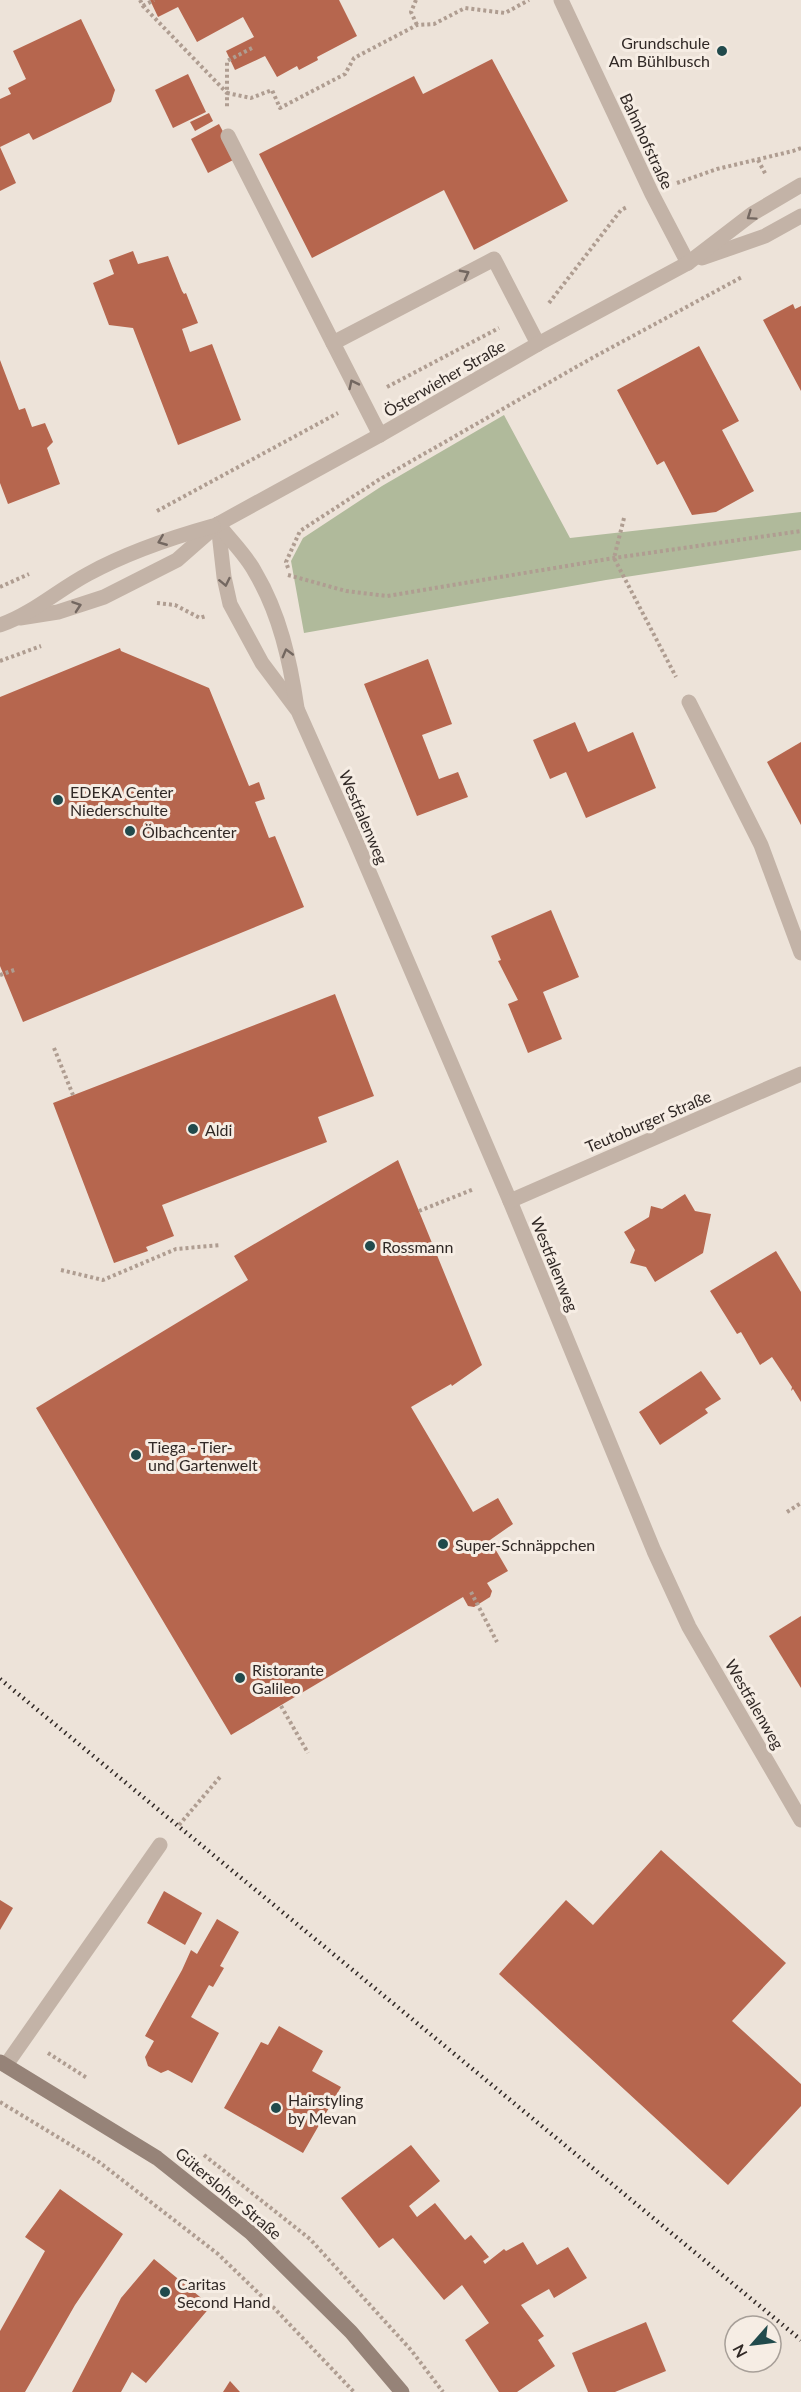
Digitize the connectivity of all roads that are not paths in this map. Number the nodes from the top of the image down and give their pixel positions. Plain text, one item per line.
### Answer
1 (561, 0) edge
2 (228, 135) road end
3 (801, 185) edge
4 (801, 216) edge
5 (688, 263) junction
6 (333, 343) junction
7 (538, 344) junction
8 (380, 435) junction
9 (218, 524) junction
10 (20, 618) junction
11 (0, 625) edge
12 (689, 702) road end
13 (298, 711) junction
14 (801, 953) edge
15 (801, 1074) edge
16 (510, 1201) junction
17 (801, 1820) edge
18 (160, 1845) road end
19 (3, 2064) edge
20 (402, 2392) edge

1 - 5 street, Bahnhofstraße
2 - 6 street
3 -> 5 street, Österwieher Straße
4 - 5 street, Österwieher Straße
5 - 7 street, Österwieher Straße
6 -> 7 street
8 -> 6 street
7 - 8 street, Österwieher Straße
8 - 9 street, Österwieher Straße
9 -> 10 street, Österwieher Straße
10 -> 9 street, Österwieher Straße
13 -> 9 street, Westfalenweg
9 -> 13 street, Westfalenweg
10 - 11 street, Österwieher Straße
12 - 14 street
13 - 16 street, Westfalenweg
15 - 16 street, Teutoburger Straße
16 - 17 street, Westfalenweg
18 - 19 street
19 - 20 main road, Gütersloher Straße

